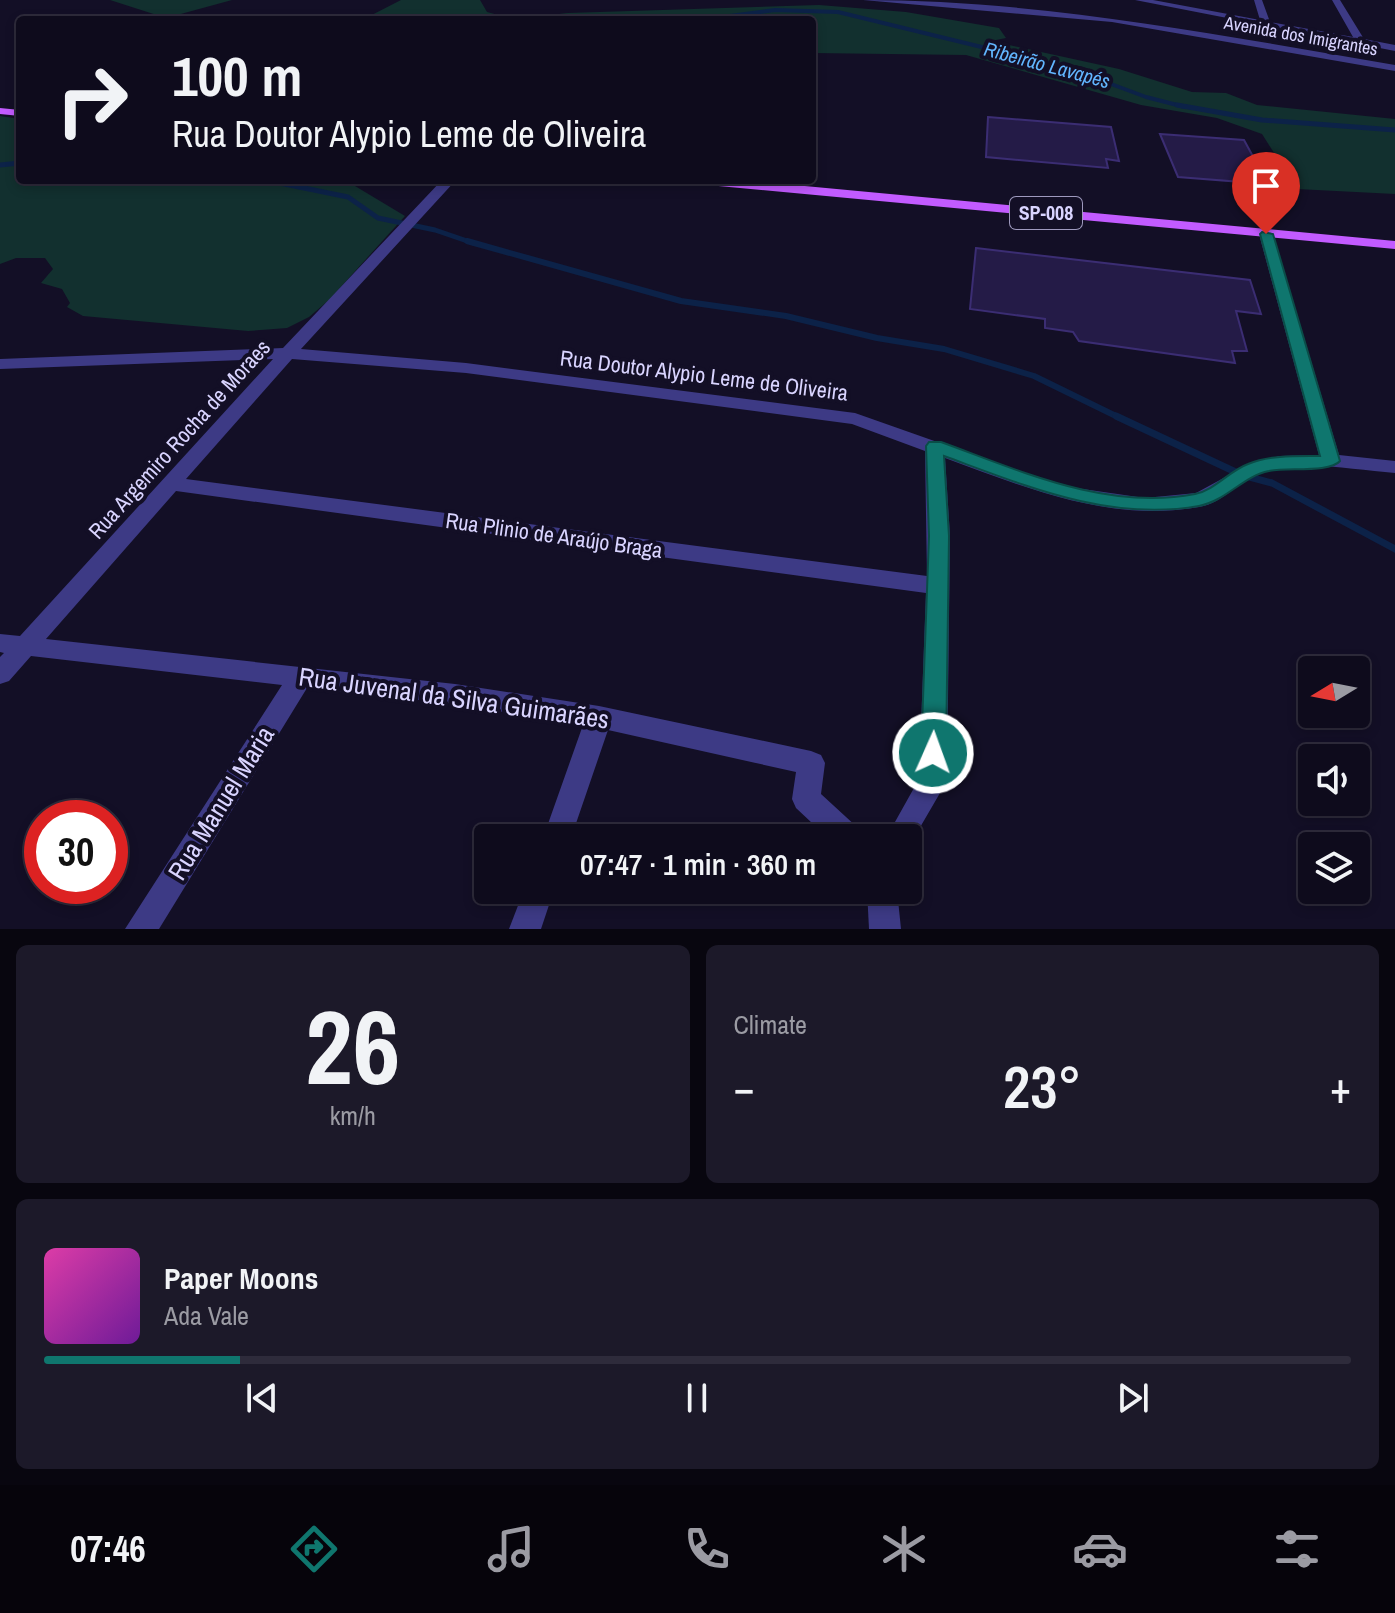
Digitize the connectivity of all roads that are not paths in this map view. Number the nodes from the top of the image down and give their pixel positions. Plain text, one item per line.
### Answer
1 (867, 0) edge
2 (982, 0) edge
3 (1139, 0) edge
4 (1258, 0) edge
5 (1336, 0) edge
6 (1182, 4) edge
7 (1112, 19) junction
8 (1266, 25) junction
9 (1361, 43) junction
10 (1395, 48) edge
11 (1395, 68) edge
12 (446, 184) edge
13 (739, 184) edge
14 (1266, 234) junction
15 (1395, 245) edge
16 (288, 353) junction
17 (0, 364) edge
18 (935, 446) junction
19 (1331, 461) junction
20 (1395, 467) edge
21 (170, 484) junction
22 (938, 586) junction
23 (0, 643) edge
24 (26, 646) junction
25 (0, 674) edge
26 (301, 676) junction
27 (599, 717) junction
28 (562, 824) edge
29 (833, 824) edge
30 (908, 824) edge
31 (534, 904) edge
32 (883, 904) edge
33 (141, 929) edge
34 (525, 929) edge
35 (885, 929) edge

1 - 7 street, Avenida dos Imigrantes
2 - 7 street
3 - 6 street
4 - 8 street
5 - 9 street
6 - 8 street
7 - 11 street, Avenida dos Imigrantes
8 - 9 street
9 - 10 street
12 - 16 street, Rua Argemiro Rocha de Moraes
13 - 14 main road, SP-008
14 - 15 main road, SP-008
14 - 19 street
16 - 17 street, Rua Doutor Alypio Leme de Oliveira
16 - 18 street, Rua Doutor Alypio Leme de Oliveira
16 - 21 street, Rua Argemiro Rocha de Moraes
18 - 19 street, Rua Doutor Alypio Leme de Oliveira
18 - 22 street
19 - 20 street, Rua Doutor Alypio Leme de Oliveira
21 - 22 street, Rua Plinio de Araújo Braga
21 - 24 street, Rua Argemiro Rocha de Moraes
22 - 30 street
23 - 24 street, Rua Juvenal da Silva Guimarães
24 - 25 street, Rua Argemiro Rocha de Moraes
24 - 26 street, Rua Juvenal da Silva Guimarães
26 - 27 street, Rua Juvenal da Silva Guimarães
26 - 33 street, Rua Manuel Maria
27 - 28 street
27 - 29 street, Rua Juvenal da Silva Guimarães
31 - 34 street
32 - 35 street

